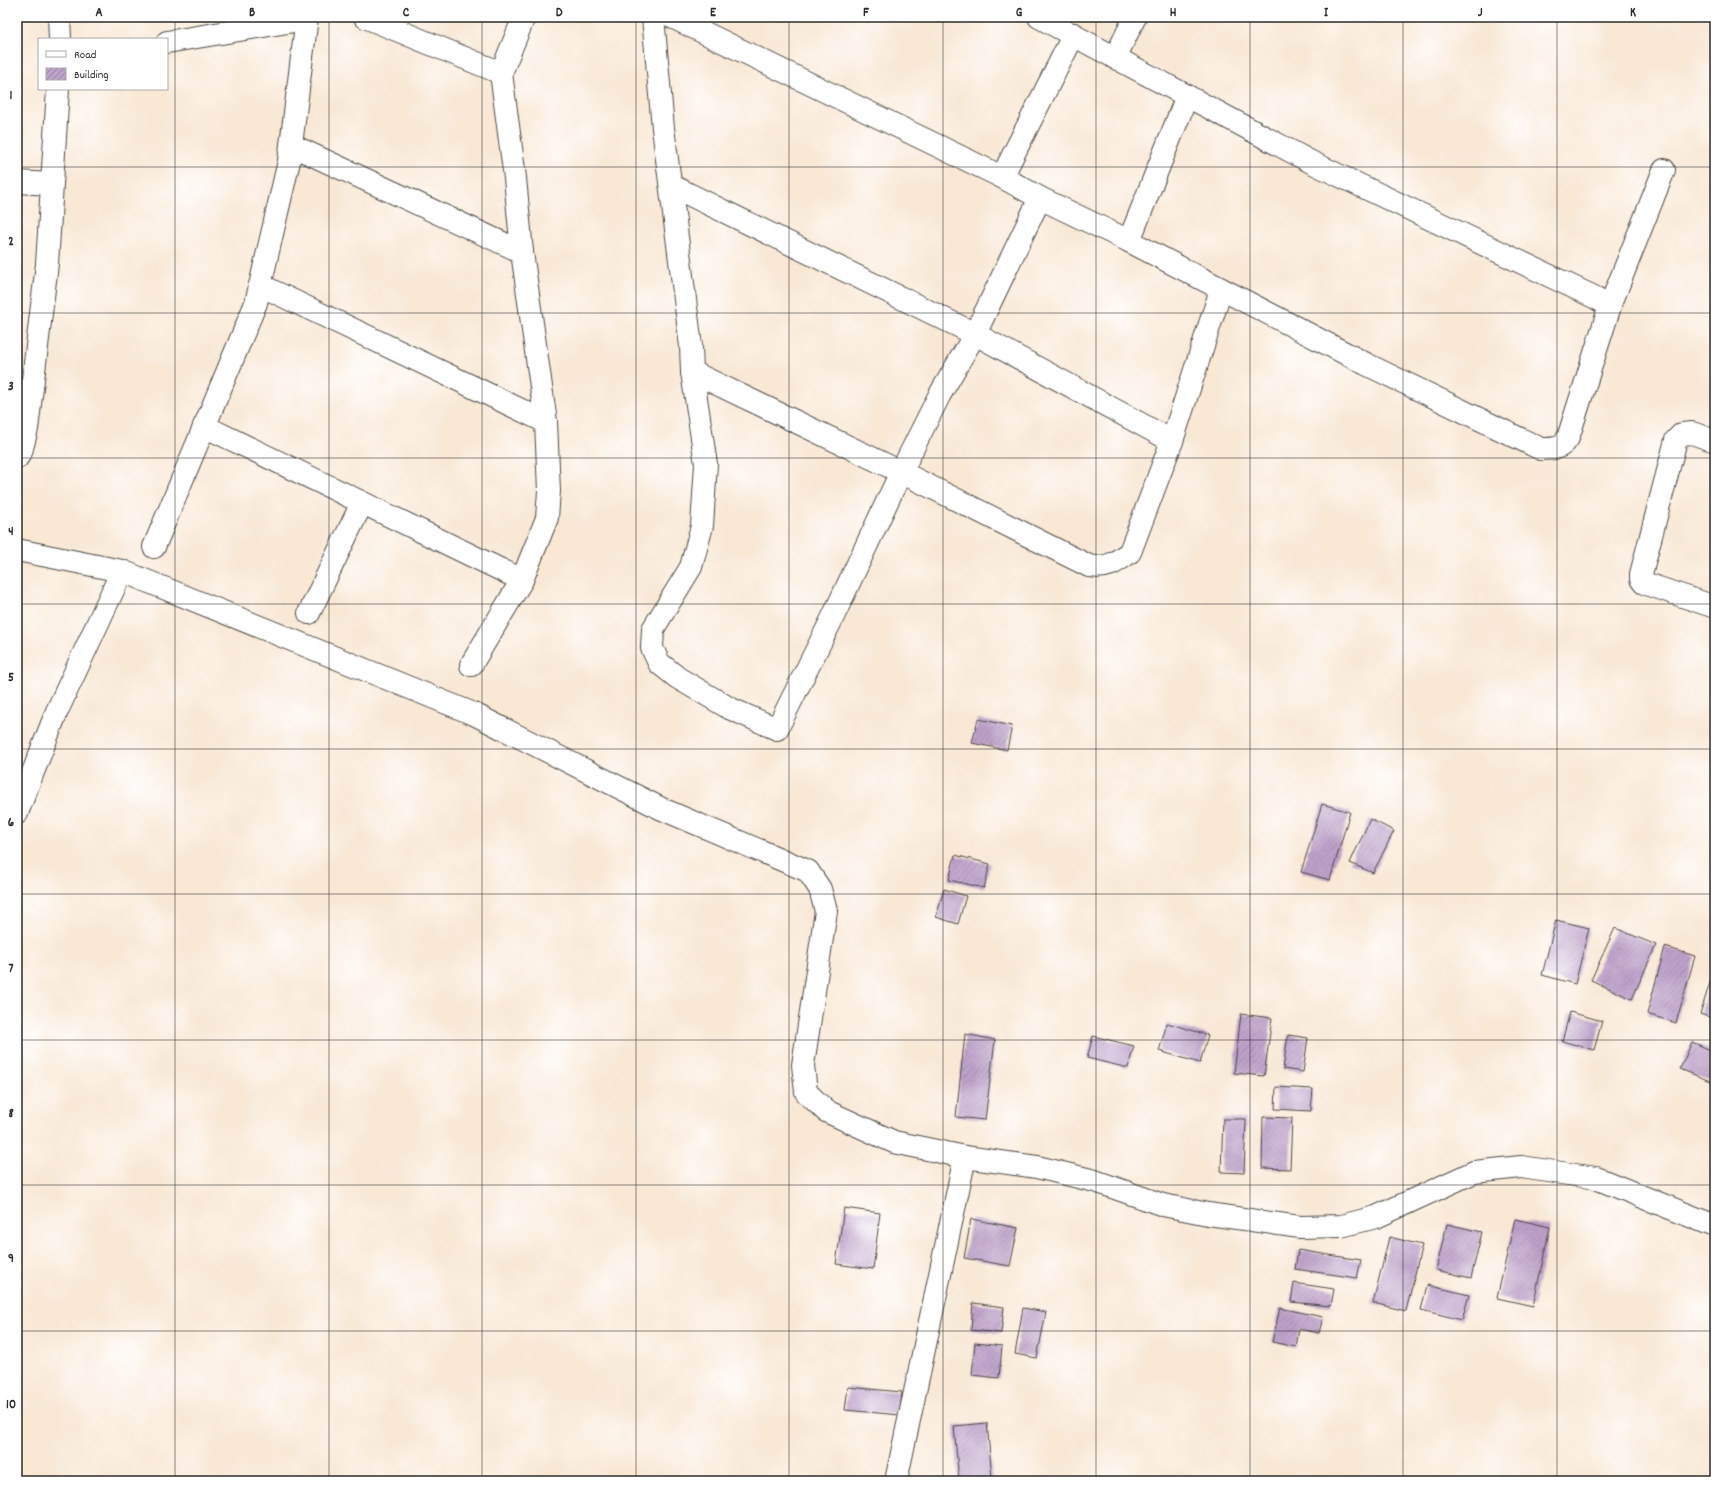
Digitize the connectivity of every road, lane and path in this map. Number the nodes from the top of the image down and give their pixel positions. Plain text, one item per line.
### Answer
1 (59, 17) edge
2 (365, 17) edge
3 (524, 17) edge
4 (653, 17) edge
5 (672, 17) edge
6 (1039, 17) edge
7 (1135, 17) edge
8 (306, 18) edge
9 (1074, 34) junction
10 (60, 38) edge
11 (168, 42) edge
12 (1115, 58) junction
13 (501, 73) junction
14 (58, 90) edge
15 (1187, 96) junction
16 (291, 145) junction
17 (1664, 170) dead end
18 (1002, 177) junction
19 (17, 182) edge
20 (51, 184) junction
21 (672, 186) junction
22 (1040, 198) junction
23 (1129, 241) junction
24 (522, 252) junction
25 (260, 285) junction
26 (1221, 290) junction
27 (1610, 306) junction
28 (974, 334) junction
29 (692, 372) junction
30 (546, 422) junction
31 (204, 426) junction
32 (1172, 441) junction
33 (1715, 441) edge
34 (17, 458) edge
35 (901, 472) junction
36 (362, 503) junction
37 (154, 547) dead end
38 (17, 550) edge
39 (122, 571) junction
40 (522, 580) junction
41 (1715, 607) edge
42 (309, 613) dead end
43 (471, 665) dead end
44 (17, 813) edge
45 (965, 1157) junction
46 (1715, 1226) edge
47 (896, 1481) edge

1 - 10 street
2 - 13 street
3 - 13 street
4 - 21 street
5 - 18 street
6 - 9 street
7 - 12 street
8 - 11 street
8 - 16 street
9 - 12 street
9 - 18 street
12 - 15 street
13 - 24 street
14 - 20 street
15 - 23 street
15 - 27 street
16 - 24 street
16 - 25 street
17 - 27 street
18 - 22 street
19 - 20 street
20 - 34 street
21 - 28 street
21 - 29 street
22 - 23 street
22 - 28 street
23 - 26 street
24 - 30 street
25 - 30 street
25 - 31 street
26 - 27 street
26 - 32 street
28 - 32 street
28 - 35 street
29 - 35 street
29 - 35 street
30 - 40 street
31 - 36 street
31 - 37 street
32 - 35 street
33 - 41 street
36 - 40 street
36 - 42 street
38 - 39 street
39 - 44 street
39 - 45 street
40 - 43 street
45 - 46 street
45 - 47 street

